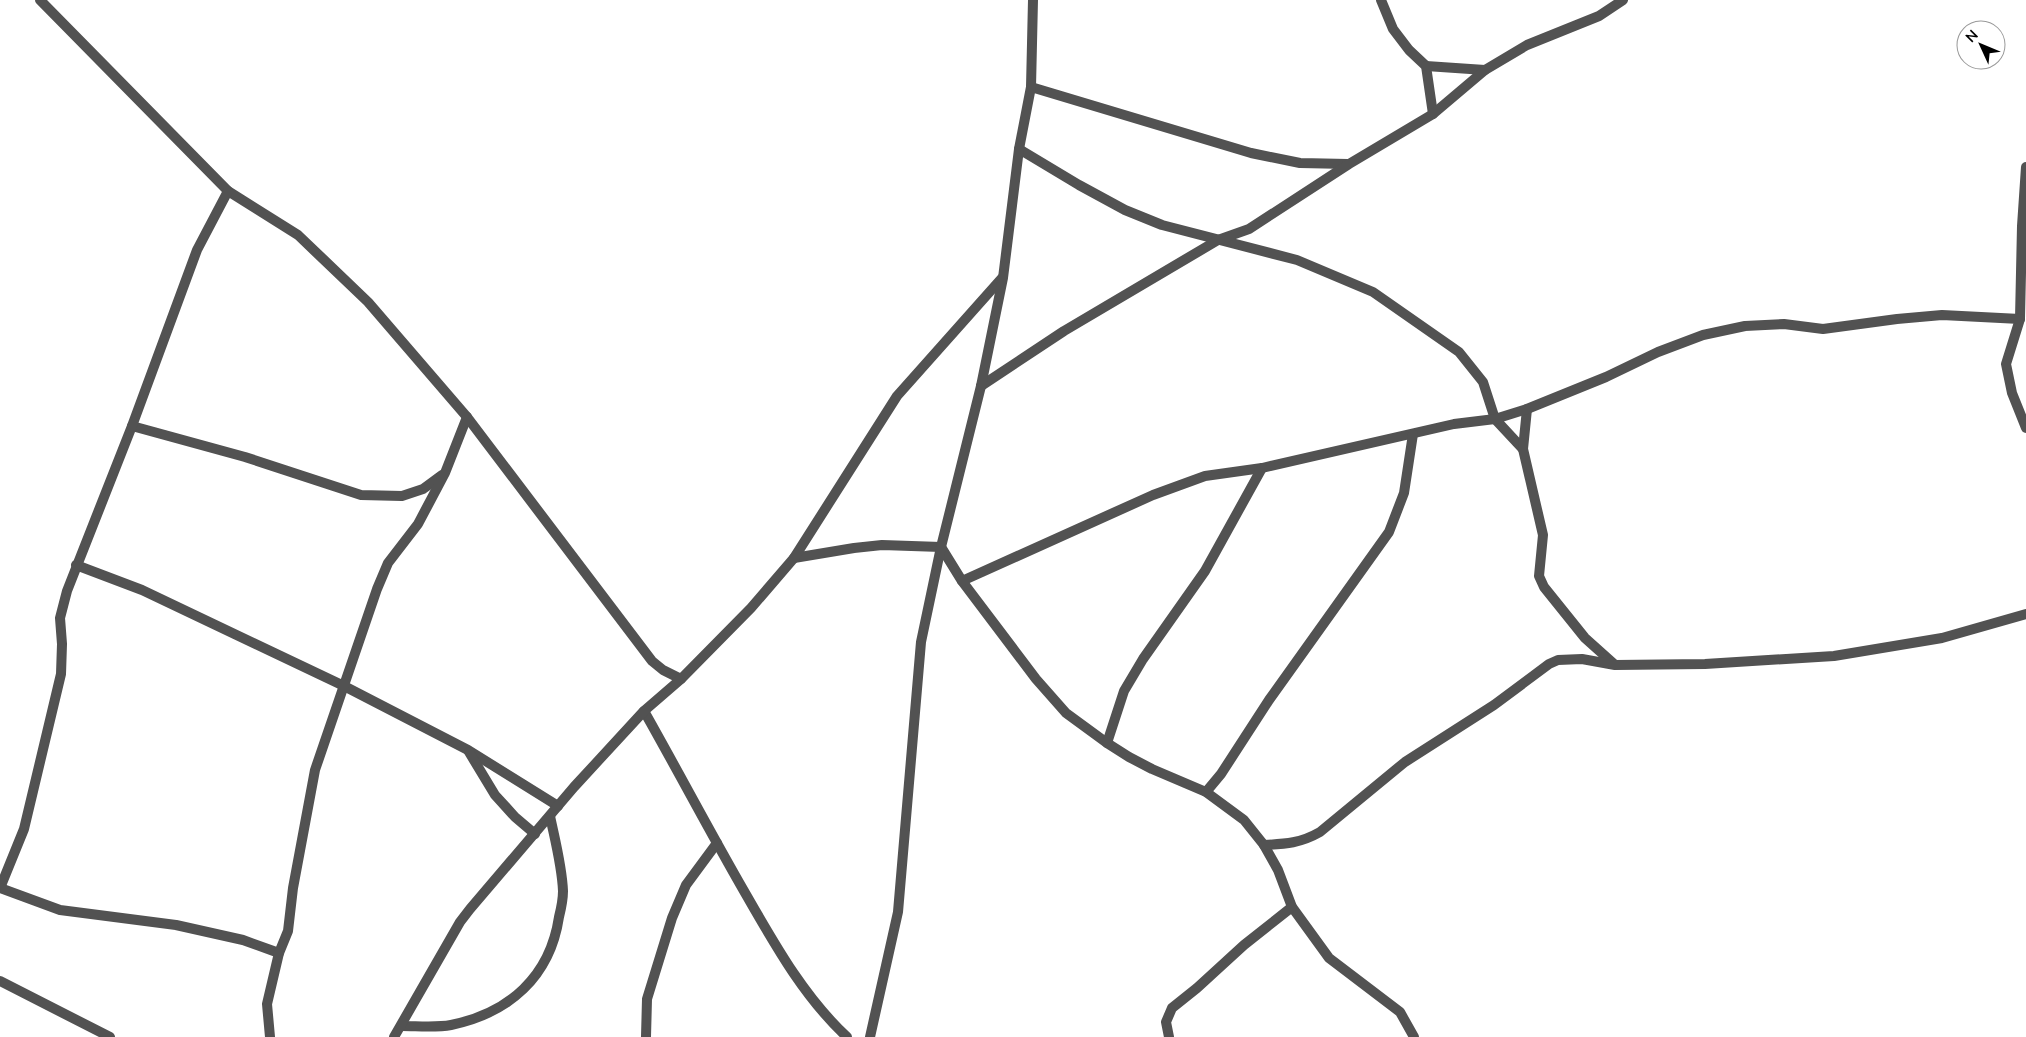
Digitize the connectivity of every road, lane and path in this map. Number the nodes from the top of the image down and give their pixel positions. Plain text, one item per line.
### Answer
1 (40, 0) edge
2 (1033, 0) edge
3 (1381, 0) edge
4 (1623, 0) edge
5 (1426, 66) junction
6 (1485, 70) junction
7 (1031, 88) junction
8 (1433, 114) junction
9 (1019, 149) junction
10 (1349, 164) junction
11 (2026, 167) edge
12 (228, 190) junction
13 (2024, 226) edge
14 (1218, 240) junction
15 (1003, 278) junction
16 (2020, 319) junction
17 (981, 386) junction
18 (1527, 409) junction
19 (467, 417) junction
20 (1495, 419) junction
21 (132, 426) junction
22 (2026, 428) edge
23 (1413, 434) junction
24 (1523, 450) junction
25 (1262, 468) junction
26 (445, 473) junction
27 (940, 547) junction
28 (794, 558) junction
29 (76, 565) junction
30 (962, 581) junction
31 (2026, 614) edge
32 (1614, 665) junction
33 (681, 679) junction
34 (344, 686) junction
35 (644, 711) junction
36 (1107, 743) junction
37 (468, 750) junction
38 (1206, 792) junction
39 (558, 806) junction
40 (550, 816) junction
41 (535, 834) junction
42 (717, 843) junction
43 (1264, 845) junction
44 (0, 888) edge
45 (1292, 907) junction
46 (279, 953) junction
47 (0, 981) edge
48 (402, 1026) junction
49 (110, 1037) edge
50 (270, 1037) edge
51 (394, 1037) edge
52 (646, 1037) edge
53 (847, 1037) edge
54 (870, 1037) edge
55 (1169, 1037) edge
56 (1414, 1037) edge

1 - 12 street
2 - 7 street
3 - 5 street
4 - 6 street
5 - 6 street
5 - 8 street
6 - 8 street
7 - 9 street
7 - 10 street
8 - 10 street
9 - 14 street
9 - 15 street
10 - 14 street
11 - 13 street
12 - 19 street
12 - 21 street
13 - 16 street
14 - 17 street
14 - 20 street
15 - 17 street
15 - 28 street
16 - 18 street
16 - 22 street
17 - 27 street
18 - 20 street
18 - 24 street
19 - 26 street
19 - 33 street
20 - 23 street
20 - 24 street
21 - 26 street
21 - 29 street
23 - 25 street
23 - 38 street
24 - 32 street
25 - 30 street
25 - 36 street
26 - 34 street
27 - 28 street
27 - 30 street
27 - 54 street
28 - 33 street
29 - 34 street
29 - 44 street
30 - 36 street
31 - 32 street
32 - 43 street
33 - 35 street
34 - 37 street
34 - 46 street
35 - 39 street
35 - 42 street
36 - 38 street
37 - 39 street
37 - 41 street
38 - 43 street
39 - 40 street
40 - 41 street
40 - 48 street
41 - 48 street
42 - 52 street
42 - 53 street
43 - 45 street
44 - 46 street
45 - 55 street
45 - 56 street
46 - 50 street
47 - 49 street
48 - 51 street

